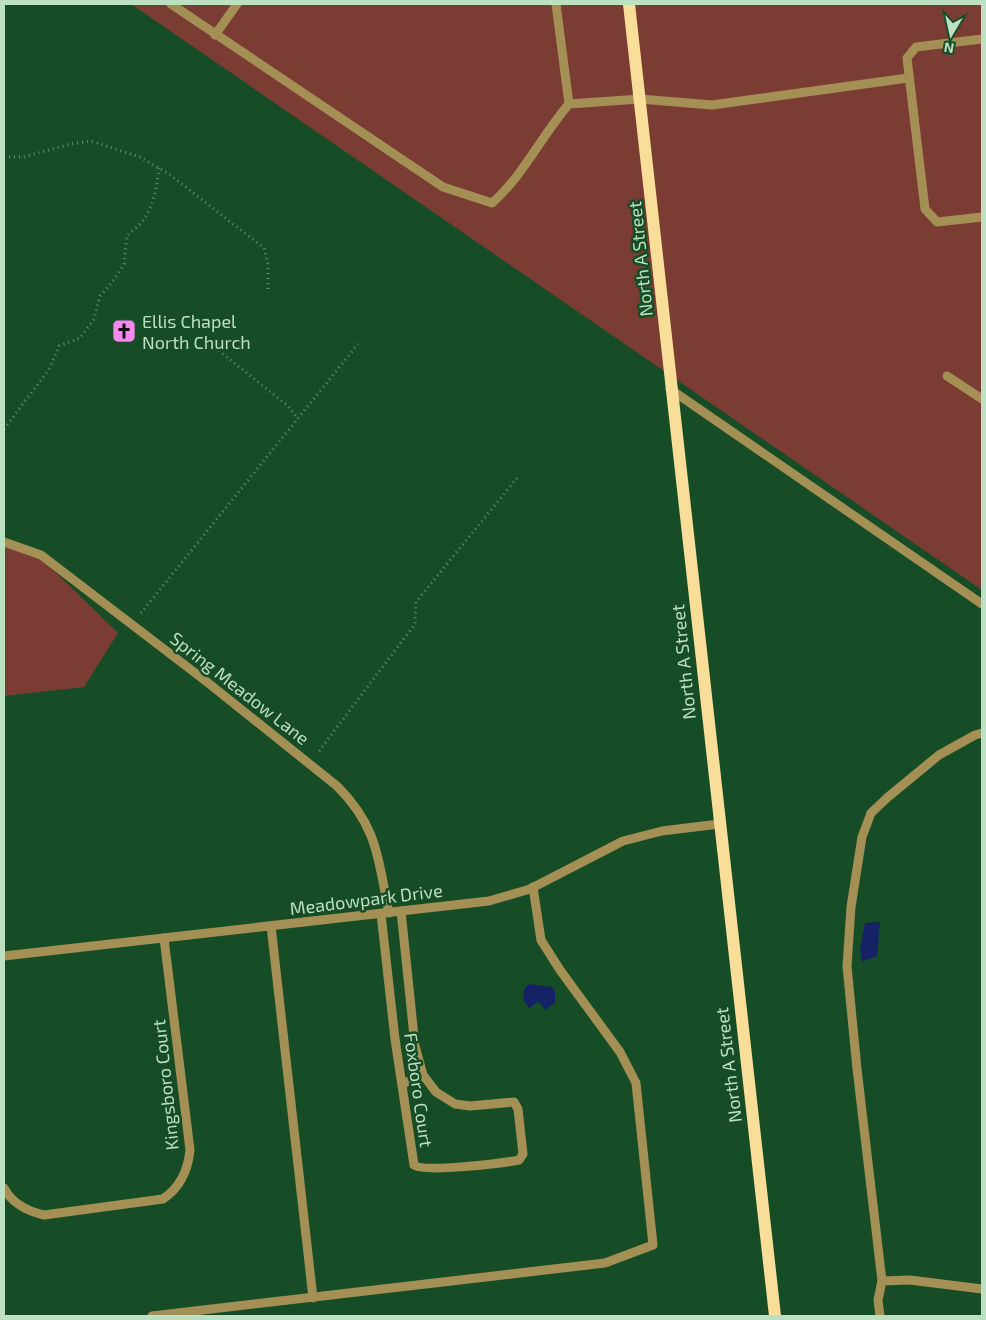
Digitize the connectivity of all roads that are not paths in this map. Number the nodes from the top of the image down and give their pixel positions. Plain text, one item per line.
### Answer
1 (171, 4) edge
2 (237, 4) edge
3 (556, 4) edge
4 (630, 4) edge
5 (215, 35) junction
6 (982, 39) edge
7 (908, 78) junction
8 (640, 99) junction
9 (569, 104) junction
10 (982, 217) edge
11 (947, 376) dead end
12 (670, 389) junction
13 (982, 399) edge
14 (4, 542) edge
15 (981, 600) edge
16 (982, 733) edge
17 (719, 824) junction
18 (533, 887) junction
19 (402, 912) junction
20 (385, 914) junction
21 (271, 926) junction
22 (164, 938) junction
23 (4, 956) edge
24 (422, 1075) junction
25 (402, 1084) junction
26 (4, 1188) edge
27 (882, 1281) junction
28 (982, 1289) edge
29 (313, 1298) junction
30 (152, 1316) edge
31 (775, 1316) edge
32 (880, 1316) edge

1 - 5 street
2 - 5 street
3 - 9 street
4 - 8 main road, North A Street
5 - 9 street
6 - 7 street
7 - 8 street
7 - 10 street
8 - 9 street
8 - 12 main road, North A Street
11 - 13 street
12 - 15 street
12 - 17 main road, North A Street
14 - 20 street, Spring Meadow Lane
16 - 27 street
17 - 18 street, Meadowpark Drive
17 - 31 main road, North A Street
18 - 19 street, Meadowpark Drive
18 - 29 street
19 - 20 street, Meadowpark Drive
19 - 24 street, Foxboro Court
20 - 21 street, Meadowpark Drive
20 - 25 street, Foxboro Court
21 - 22 street, Meadowpark Drive
21 - 29 street
22 - 23 street, Meadowpark Drive
22 - 26 street, Kingsboro Court
24 - 25 street
24 - 25 street, Foxboro Court
27 - 28 street
27 - 32 street
29 - 30 street

